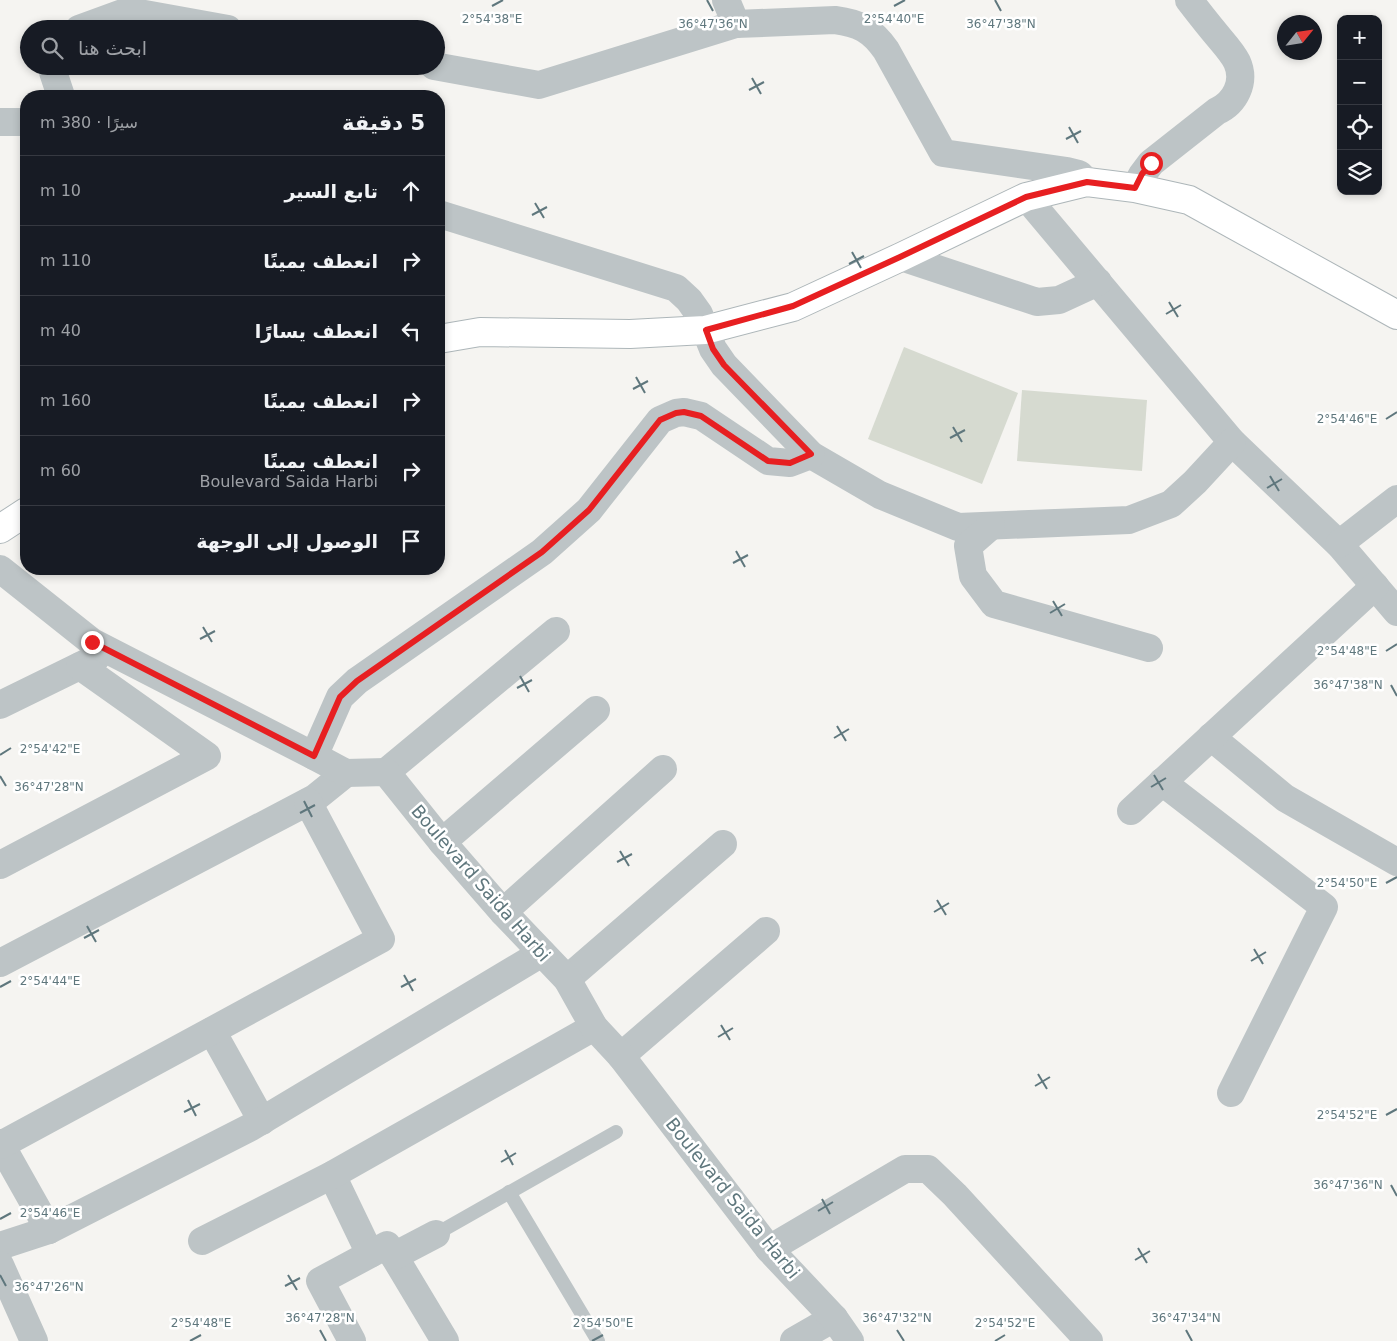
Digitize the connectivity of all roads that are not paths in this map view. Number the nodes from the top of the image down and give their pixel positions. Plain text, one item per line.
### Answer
1 (1189, 0) edge
2 (731, 12) edge
3 (102, 20) edge
4 (181, 20) edge
5 (445, 68) edge
6 (54, 75) edge
7 (59, 90) edge
8 (0, 122) edge
9 (20, 122) edge
10 (1087, 182) junction
11 (1135, 188) junction
12 (1026, 197) junction
13 (445, 216) edge
14 (900, 257) junction
15 (1098, 282) junction
16 (1397, 315) edge
17 (706, 330) junction
18 (445, 338) edge
19 (1232, 442) junction
20 (811, 454) junction
21 (1397, 499) edge
22 (20, 516) edge
23 (991, 526) junction
24 (0, 528) edge
25 (1339, 544) junction
26 (0, 569) edge
27 (1375, 586) junction
28 (1397, 612) edge
29 (556, 631) dead end
30 (1149, 648) dead end
31 (110, 651) junction
32 (80, 666) junction
33 (0, 705) edge
34 (596, 710) dead end
35 (1211, 737) junction
36 (314, 756) junction
37 (664, 769) dead end
38 (386, 772) junction
39 (346, 773) junction
40 (1162, 782) junction
41 (308, 802) junction
42 (1131, 811) dead end
43 (442, 842) junction
44 (723, 844) dead end
45 (1397, 862) edge
46 (0, 865) edge
47 (503, 912) junction
48 (766, 931) dead end
49 (542, 954) junction
50 (0, 963) edge
51 (567, 979) junction
52 (594, 1027) junction
53 (212, 1031) junction
54 (621, 1056) junction
55 (1231, 1093) dead end
56 (262, 1121) junction
57 (616, 1132) dead end
58 (1, 1144) edge
59 (332, 1175) junction
60 (509, 1192) junction
61 (49, 1230) junction
62 (436, 1234) joint
63 (202, 1241) dead end
64 (0, 1246) edge
65 (769, 1249) junction
66 (382, 1255) junction
67 (0, 1264) edge
68 (834, 1318) junction
69 (34, 1341) edge
70 (352, 1341) edge
71 (445, 1341) edge
72 (598, 1341) edge
73 (794, 1341) edge
74 (850, 1341) edge
75 (1089, 1341) edge

1 - 11 street
2 - 5 street
2 - 10 street
3 - 4 street
6 - 7 street
8 - 9 street
10 - 11 main road
10 - 12 main road
11 - 16 main road
12 - 14 main road
12 - 15 street
13 - 17 street
14 - 15 street
14 - 17 main road
15 - 19 street
17 - 18 main road
17 - 20 street
19 - 23 street
19 - 25 street
20 - 23 street
20 - 36 street
21 - 25 street
22 - 24 main road
23 - 30 street
25 - 27 street
26 - 31 street
27 - 28 street
27 - 35 street
29 - 38 street
31 - 32 street
31 - 36 street
32 - 33 street
32 - 46 street
34 - 43 street
35 - 40 street
35 - 45 street
36 - 39 street
37 - 47 street
38 - 39 street
38 - 43 street, Boulevard Saida Harbi
39 - 41 street
40 - 42 street
40 - 55 street
41 - 50 street
41 - 53 street
43 - 47 street, Boulevard Saida Harbi
44 - 51 street
47 - 49 street, Boulevard Saida Harbi
48 - 54 street
49 - 51 street, Boulevard Saida Harbi
49 - 56 street
51 - 52 street, Boulevard Saida Harbi
52 - 54 street, Boulevard Saida Harbi
52 - 59 street
53 - 56 street
53 - 58 street
54 - 65 street, Boulevard Saida Harbi
56 - 61 street
57 - 60 lane
58 - 61 street
59 - 63 street
59 - 66 street
60 - 62 lane
60 - 72 lane
61 - 64 street
62 - 66 street
65 - 68 street, Boulevard Saida Harbi
65 - 75 street
66 - 70 street
66 - 71 street
67 - 69 street
68 - 73 street
68 - 74 street, Boulevard Saida Harbi

